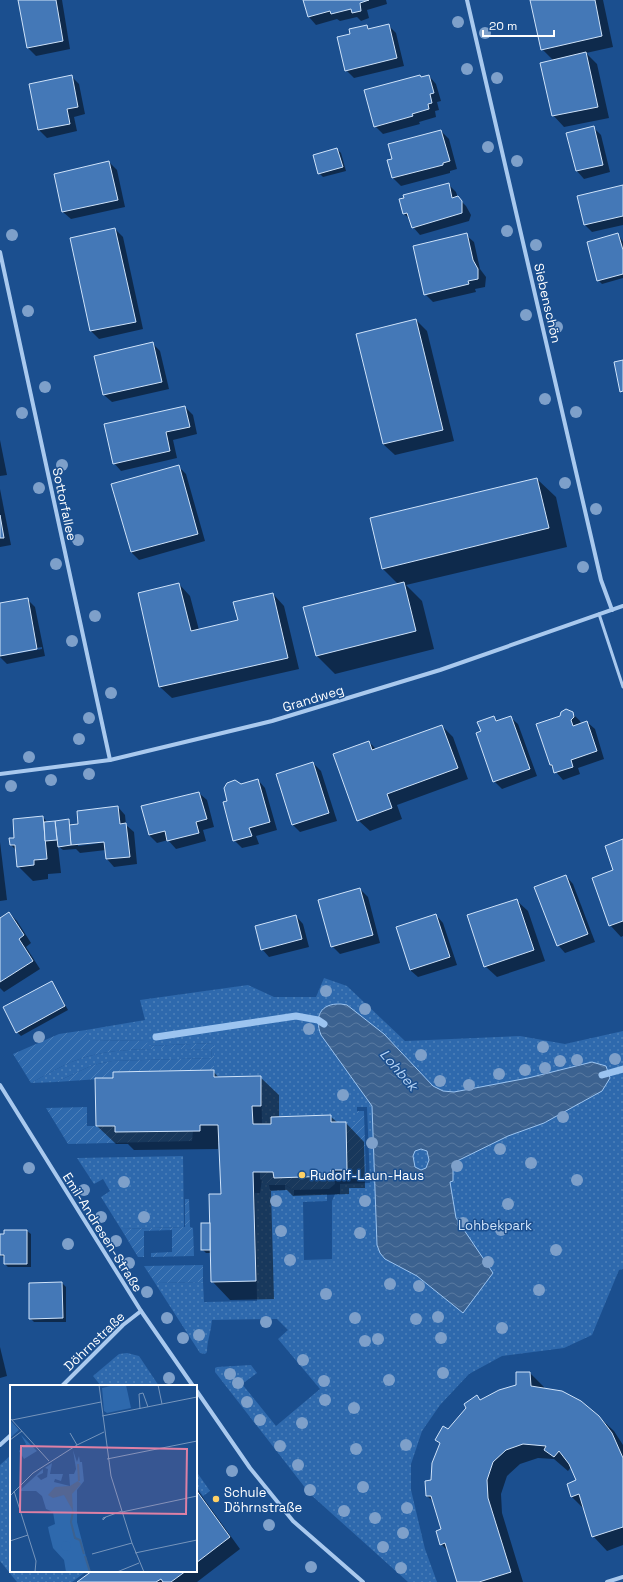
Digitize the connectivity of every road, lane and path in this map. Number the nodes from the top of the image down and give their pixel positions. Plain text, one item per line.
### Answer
1 (467, 0) edge
2 (0, 252) edge
3 (623, 606) edge
4 (612, 610) junction
5 (598, 614) junction
6 (623, 687) edge
7 (110, 760) junction
8 (0, 774) edge
9 (0, 1085) edge
10 (141, 1311) junction
11 (63, 1385) edge
12 (192, 1385) edge
13 (197, 1391) edge
14 (10, 1436) edge
15 (0, 1445) edge
16 (623, 1577) edge
17 (363, 1582) edge
18 (607, 1582) edge

1 - 4 street, Siebenschön
2 - 7 street, Sottorfallee
3 - 4 street, Grandweg
4 - 5 street, Grandweg
5 - 6 lane
5 - 7 street, Grandweg
7 - 8 street, Grandweg
9 - 10 street, Emil-Andresen-Straße
10 - 11 street, Döhrnstraße
10 - 12 street, Emil-Andresen-Straße
13 - 17 street
14 - 15 street
16 - 18 street

